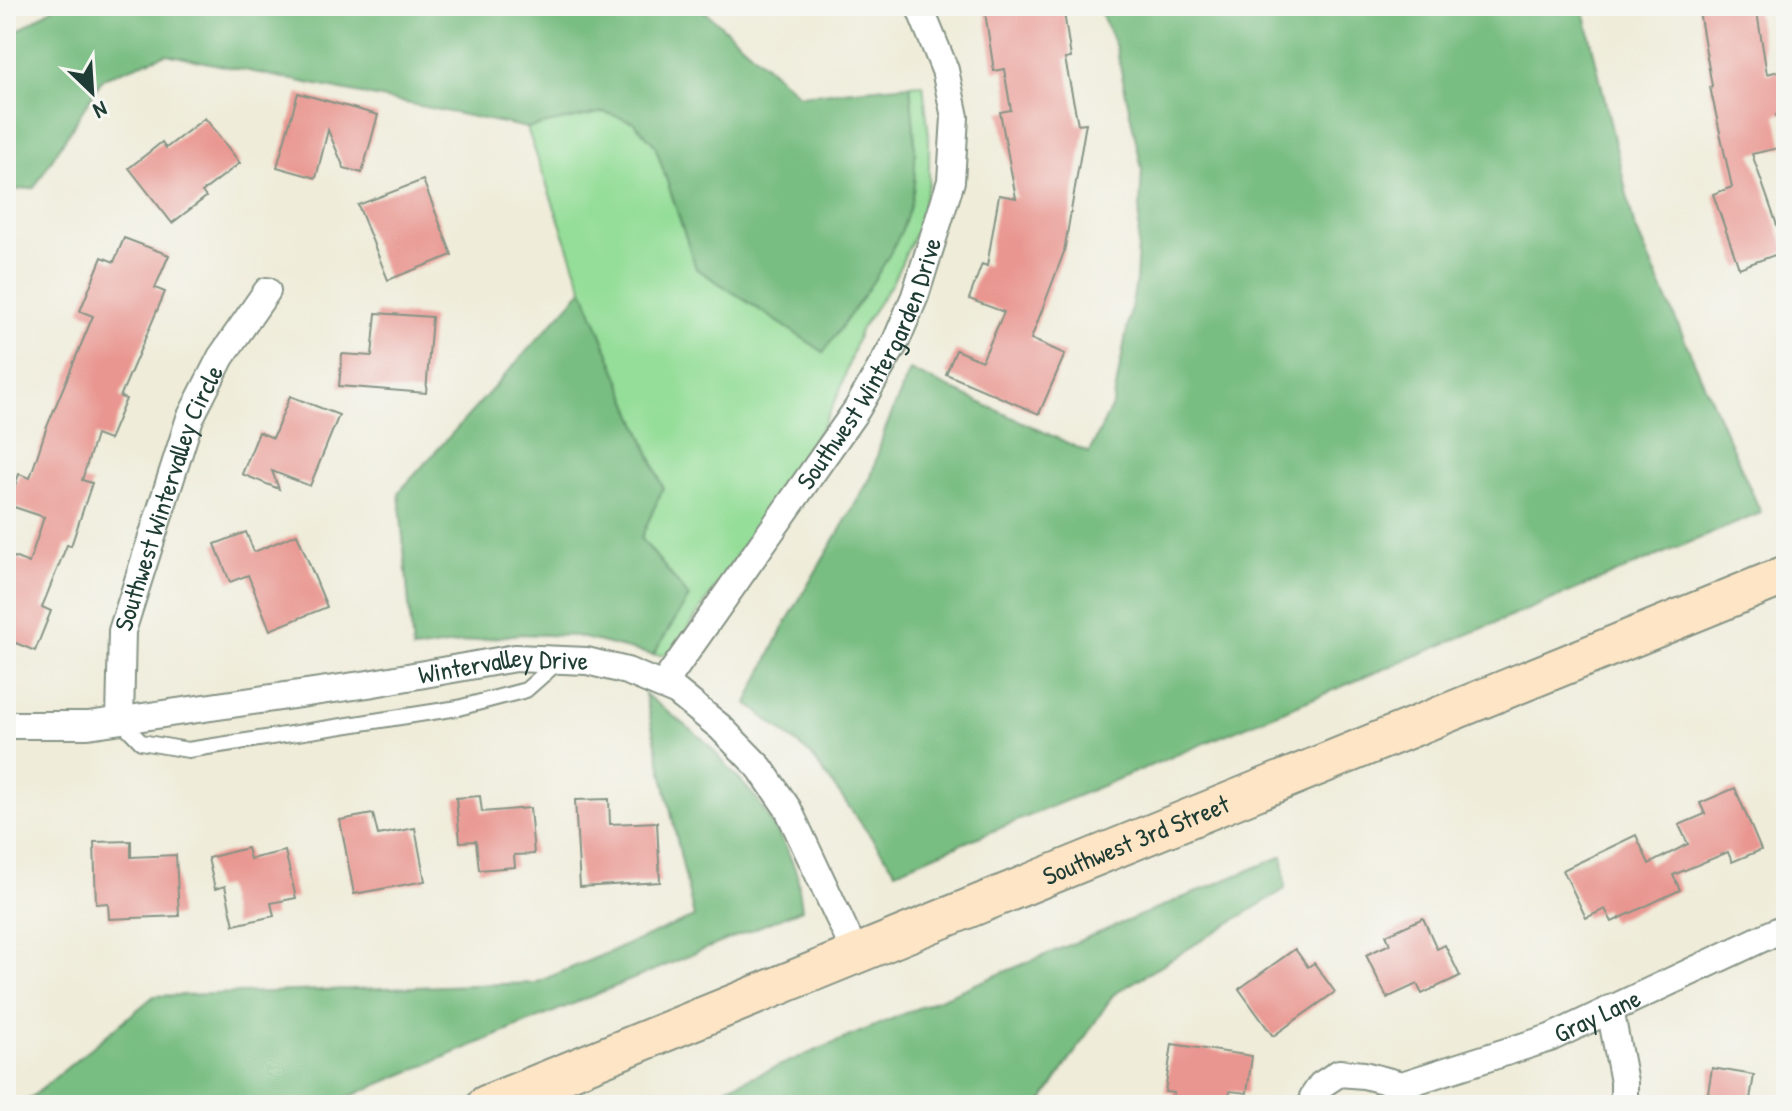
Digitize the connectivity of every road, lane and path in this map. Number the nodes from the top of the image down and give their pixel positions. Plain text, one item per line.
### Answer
1 (919, 6) edge
2 (267, 291) dead end
3 (1786, 575) edge
4 (560, 660) junction
5 (663, 685) junction
6 (120, 720) junction
7 (6, 725) edge
8 (1786, 927) edge
9 (855, 952) junction
10 (1610, 1009) junction
11 (1394, 1095) edge
12 (486, 1105) edge
13 (1314, 1105) edge
14 (1624, 1105) edge

1 - 5 street, Southwest Wintergarden Drive
2 - 6 street, Southwest Wintervalley Circle
3 - 9 main road, Southwest 3rd Street
4 - 5 street, Wintervalley Drive
4 - 6 street, Wintervalley Drive
4 - 6 lane
5 - 9 street, Wintervalley Drive
6 - 7 street, Wintervalley Drive
8 - 10 street, Gray Lane
9 - 12 main road, Southwest 3rd Street
10 - 11 street, Gray Lane
10 - 14 street
11 - 13 street, Gray Lane

